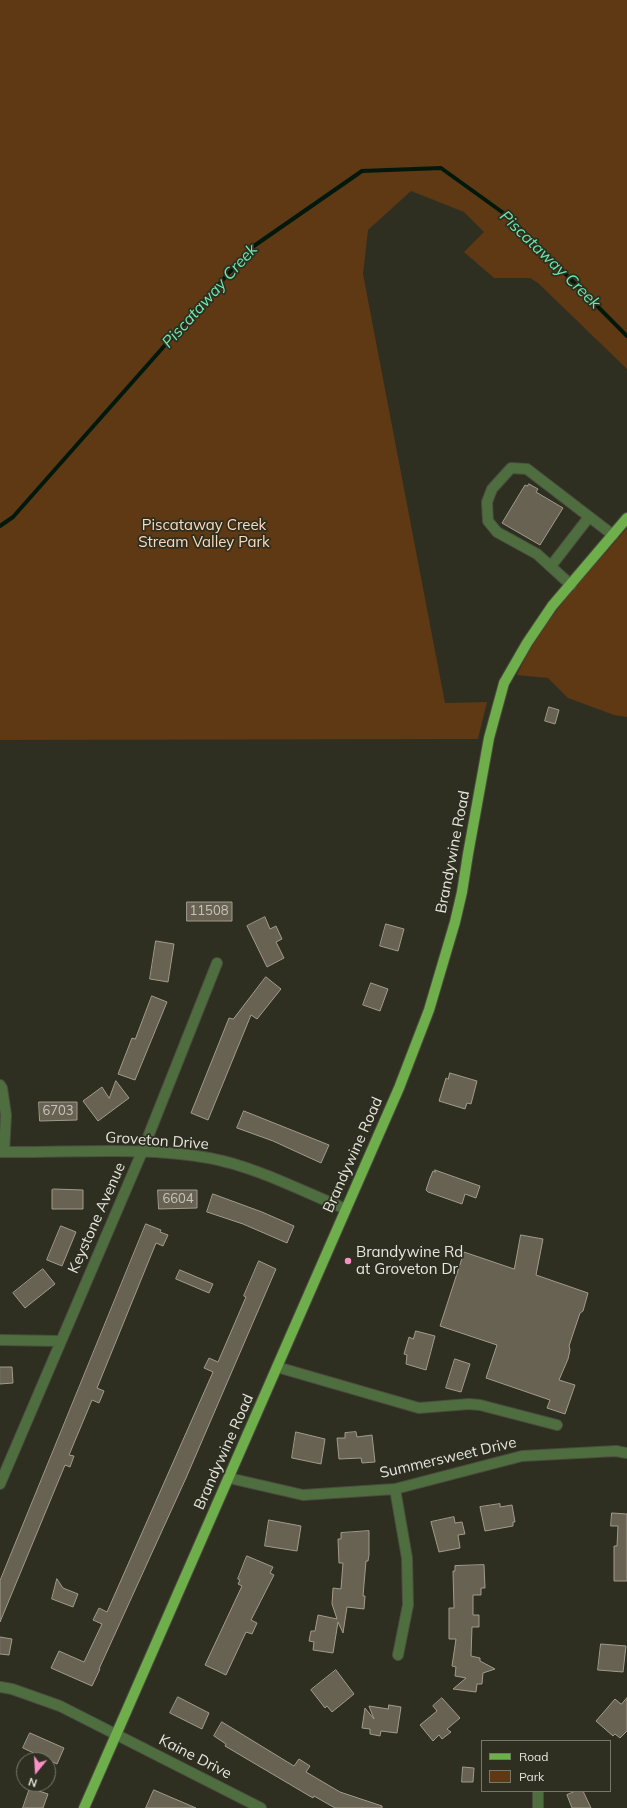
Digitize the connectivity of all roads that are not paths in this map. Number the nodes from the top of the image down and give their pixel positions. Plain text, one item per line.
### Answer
1 (589, 517) junction
2 (627, 518) edge
3 (613, 535) junction
4 (551, 566) junction
5 (571, 585) junction
6 (217, 963) dead end
7 (0, 1085) edge
8 (2, 1152) edge
9 (142, 1152) junction
10 (346, 1209) junction
11 (0, 1340) edge
12 (60, 1341) junction
13 (277, 1367) junction
14 (557, 1425) dead end
15 (627, 1453) edge
16 (229, 1478) junction
17 (0, 1484) edge
18 (394, 1489) junction
19 (398, 1655) dead end
20 (0, 1687) edge
21 (115, 1735) junction
22 (538, 1792) edge
23 (84, 1808) edge
24 (261, 1808) edge
25 (538, 1808) edge

1 - 3 street
1 - 4 street
1 - 4 street
2 - 3 main road, Brandywine Road
3 - 5 main road, Brandywine Road
4 - 5 street
5 - 10 main road, Brandywine Road
6 - 9 street, Keystone Avenue
7 - 8 street, Groveton Drive
8 - 9 street, Groveton Drive
9 - 10 street, Groveton Drive
9 - 12 street, Keystone Avenue
10 - 13 main road, Brandywine Road
11 - 12 street
12 - 17 street, Keystone Avenue
13 - 14 street
13 - 16 main road, Brandywine Road
15 - 18 street, Summersweet Drive
16 - 18 street, Summersweet Drive
16 - 21 main road, Brandywine Road
18 - 19 street
20 - 21 street, Kaine Drive
21 - 23 main road, Brandywine Road
21 - 24 street, Kaine Drive
22 - 25 street

